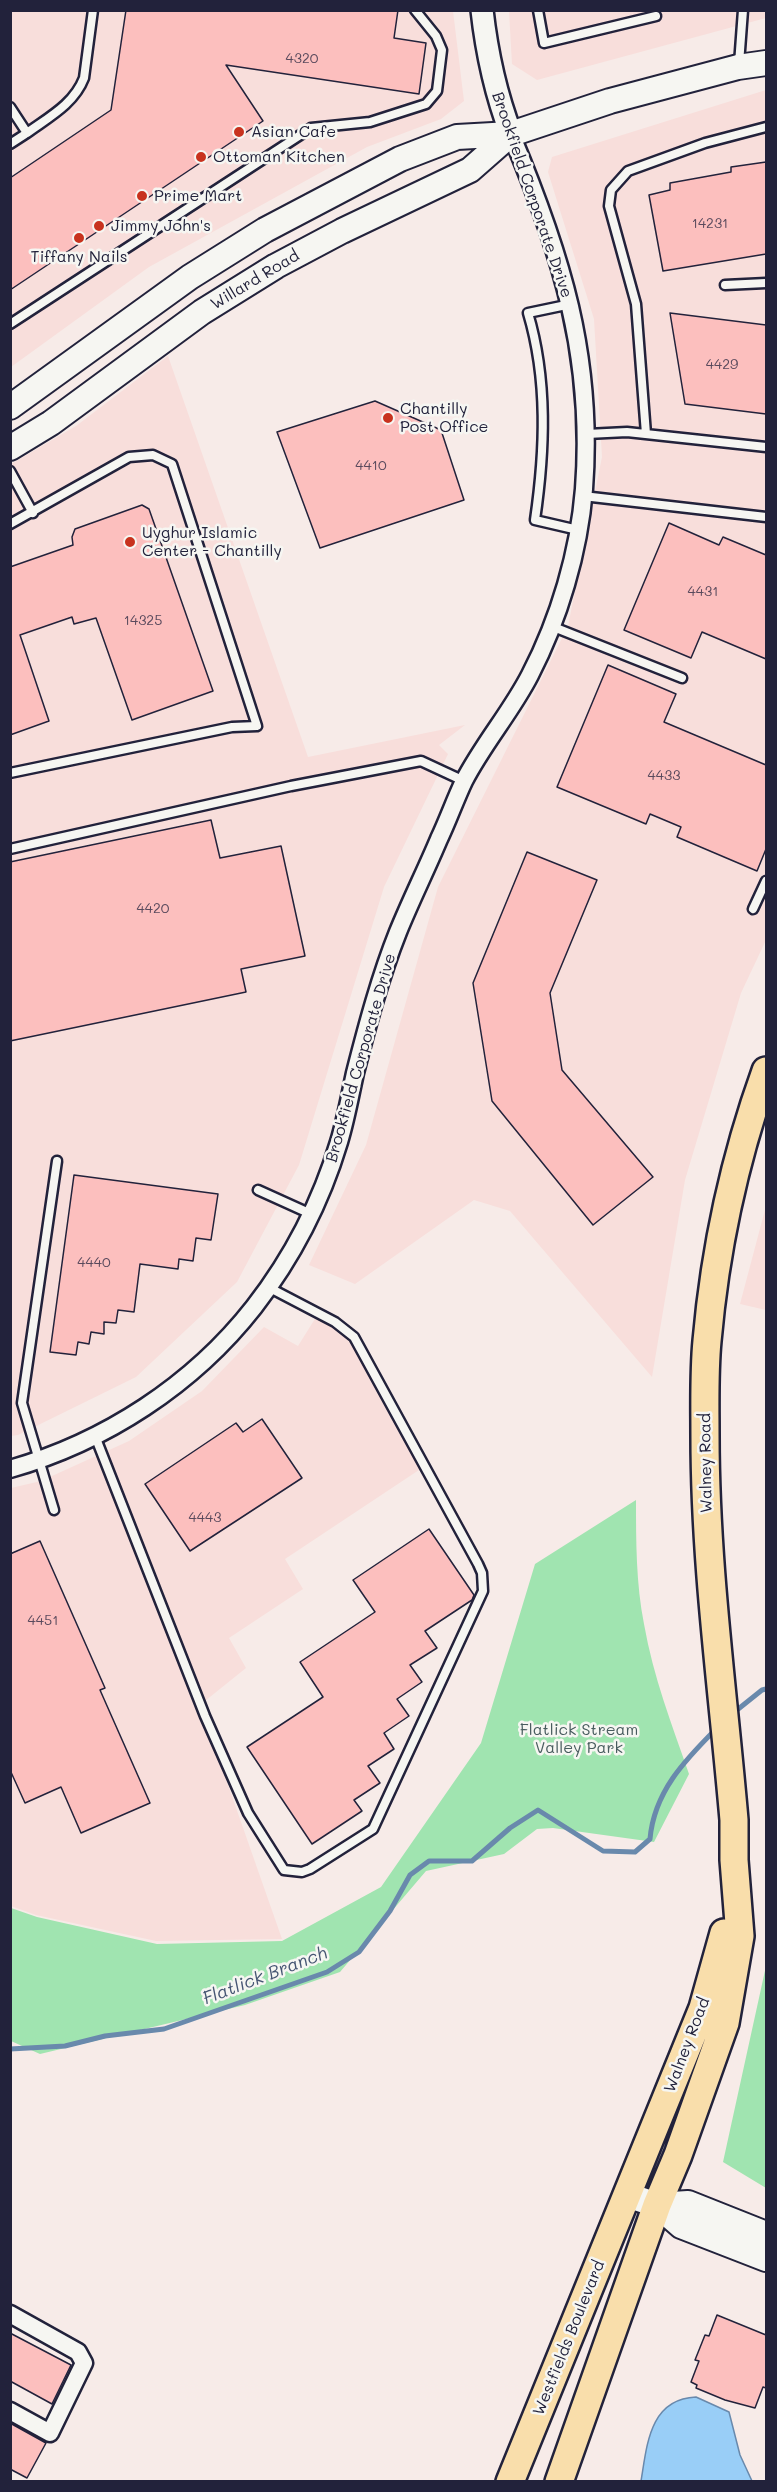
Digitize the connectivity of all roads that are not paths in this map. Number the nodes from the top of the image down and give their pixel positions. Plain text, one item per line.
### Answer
1 (93, 10) edge
2 (415, 10) edge
3 (482, 10) edge
4 (538, 10) edge
5 (743, 10) edge
6 (656, 16) dead end
7 (766, 63) edge
8 (738, 67) junction
9 (10, 107) edge
10 (766, 127) edge
11 (27, 133) junction
12 (511, 134) junction
13 (10, 144) edge
14 (766, 283) edge
15 (725, 285) dead end
16 (570, 303) junction
17 (10, 324) edge
18 (10, 407) edge
19 (587, 434) junction
20 (646, 434) junction
21 (766, 447) edge
22 (10, 448) edge
23 (10, 471) edge
24 (583, 496) junction
25 (33, 513) junction
26 (766, 517) edge
27 (10, 524) edge
28 (578, 530) junction
29 (551, 626) junction
30 (682, 678) dead end
31 (10, 773) edge
32 (464, 781) junction
33 (10, 849) edge
34 (766, 881) edge
35 (753, 909) dead end
36 (766, 1071) edge
37 (57, 1161) dead end
38 (258, 1190) dead end
39 (311, 1214) junction
40 (268, 1287) junction
41 (95, 1436) junction
42 (38, 1460) junction
43 (10, 1469) edge
44 (54, 1510) dead end
45 (734, 1860) junction
46 (627, 2195) junction
47 (657, 2205) junction
48 (766, 2234) edge
49 (766, 2259) edge
50 (10, 2314) edge
51 (10, 2411) edge
52 (510, 2481) edge
53 (559, 2481) edge

1 - 11 lane
2 - 17 lane
3 - 12 street, Brookfield Corporate Drive
4 - 6 lane
5 - 8 lane
7 - 8 main road, Willard Road
8 - 12 main road, Willard Road
9 - 11 lane
10 - 20 lane
11 - 13 lane
12 - 16 street, Brookfield Corporate Drive
12 - 18 main road, Willard Road
12 - 22 main road, Willard Road
14 - 15 lane
16 - 19 street, Brookfield Corporate Drive
16 - 28 lane
19 - 20 lane
19 - 24 street, Brookfield Corporate Drive
20 - 21 lane
23 - 25 lane
24 - 26 lane
24 - 28 street, Brookfield Corporate Drive
25 - 27 lane
25 - 31 lane
28 - 29 street, Brookfield Corporate Drive
29 - 30 lane
29 - 32 street, Brookfield Corporate Drive
32 - 33 lane
32 - 39 street, Brookfield Corporate Drive
34 - 35 lane
36 - 45 main road, Walney Road
37 - 42 lane
38 - 39 lane
39 - 40 street, Brookfield Corporate Drive
40 - 41 street, Brookfield Corporate Drive
40 - 41 lane
41 - 42 street, Brookfield Corporate Drive
42 - 43 street, Brookfield Corporate Drive
42 - 44 lane
45 - 46 main road, Walney Road
45 - 47 main road, Walney Road
46 - 47 main road
46 - 52 main road, Westfields Boulevard
47 - 48 main road
47 - 49 main road
47 - 53 main road
50 - 51 street

